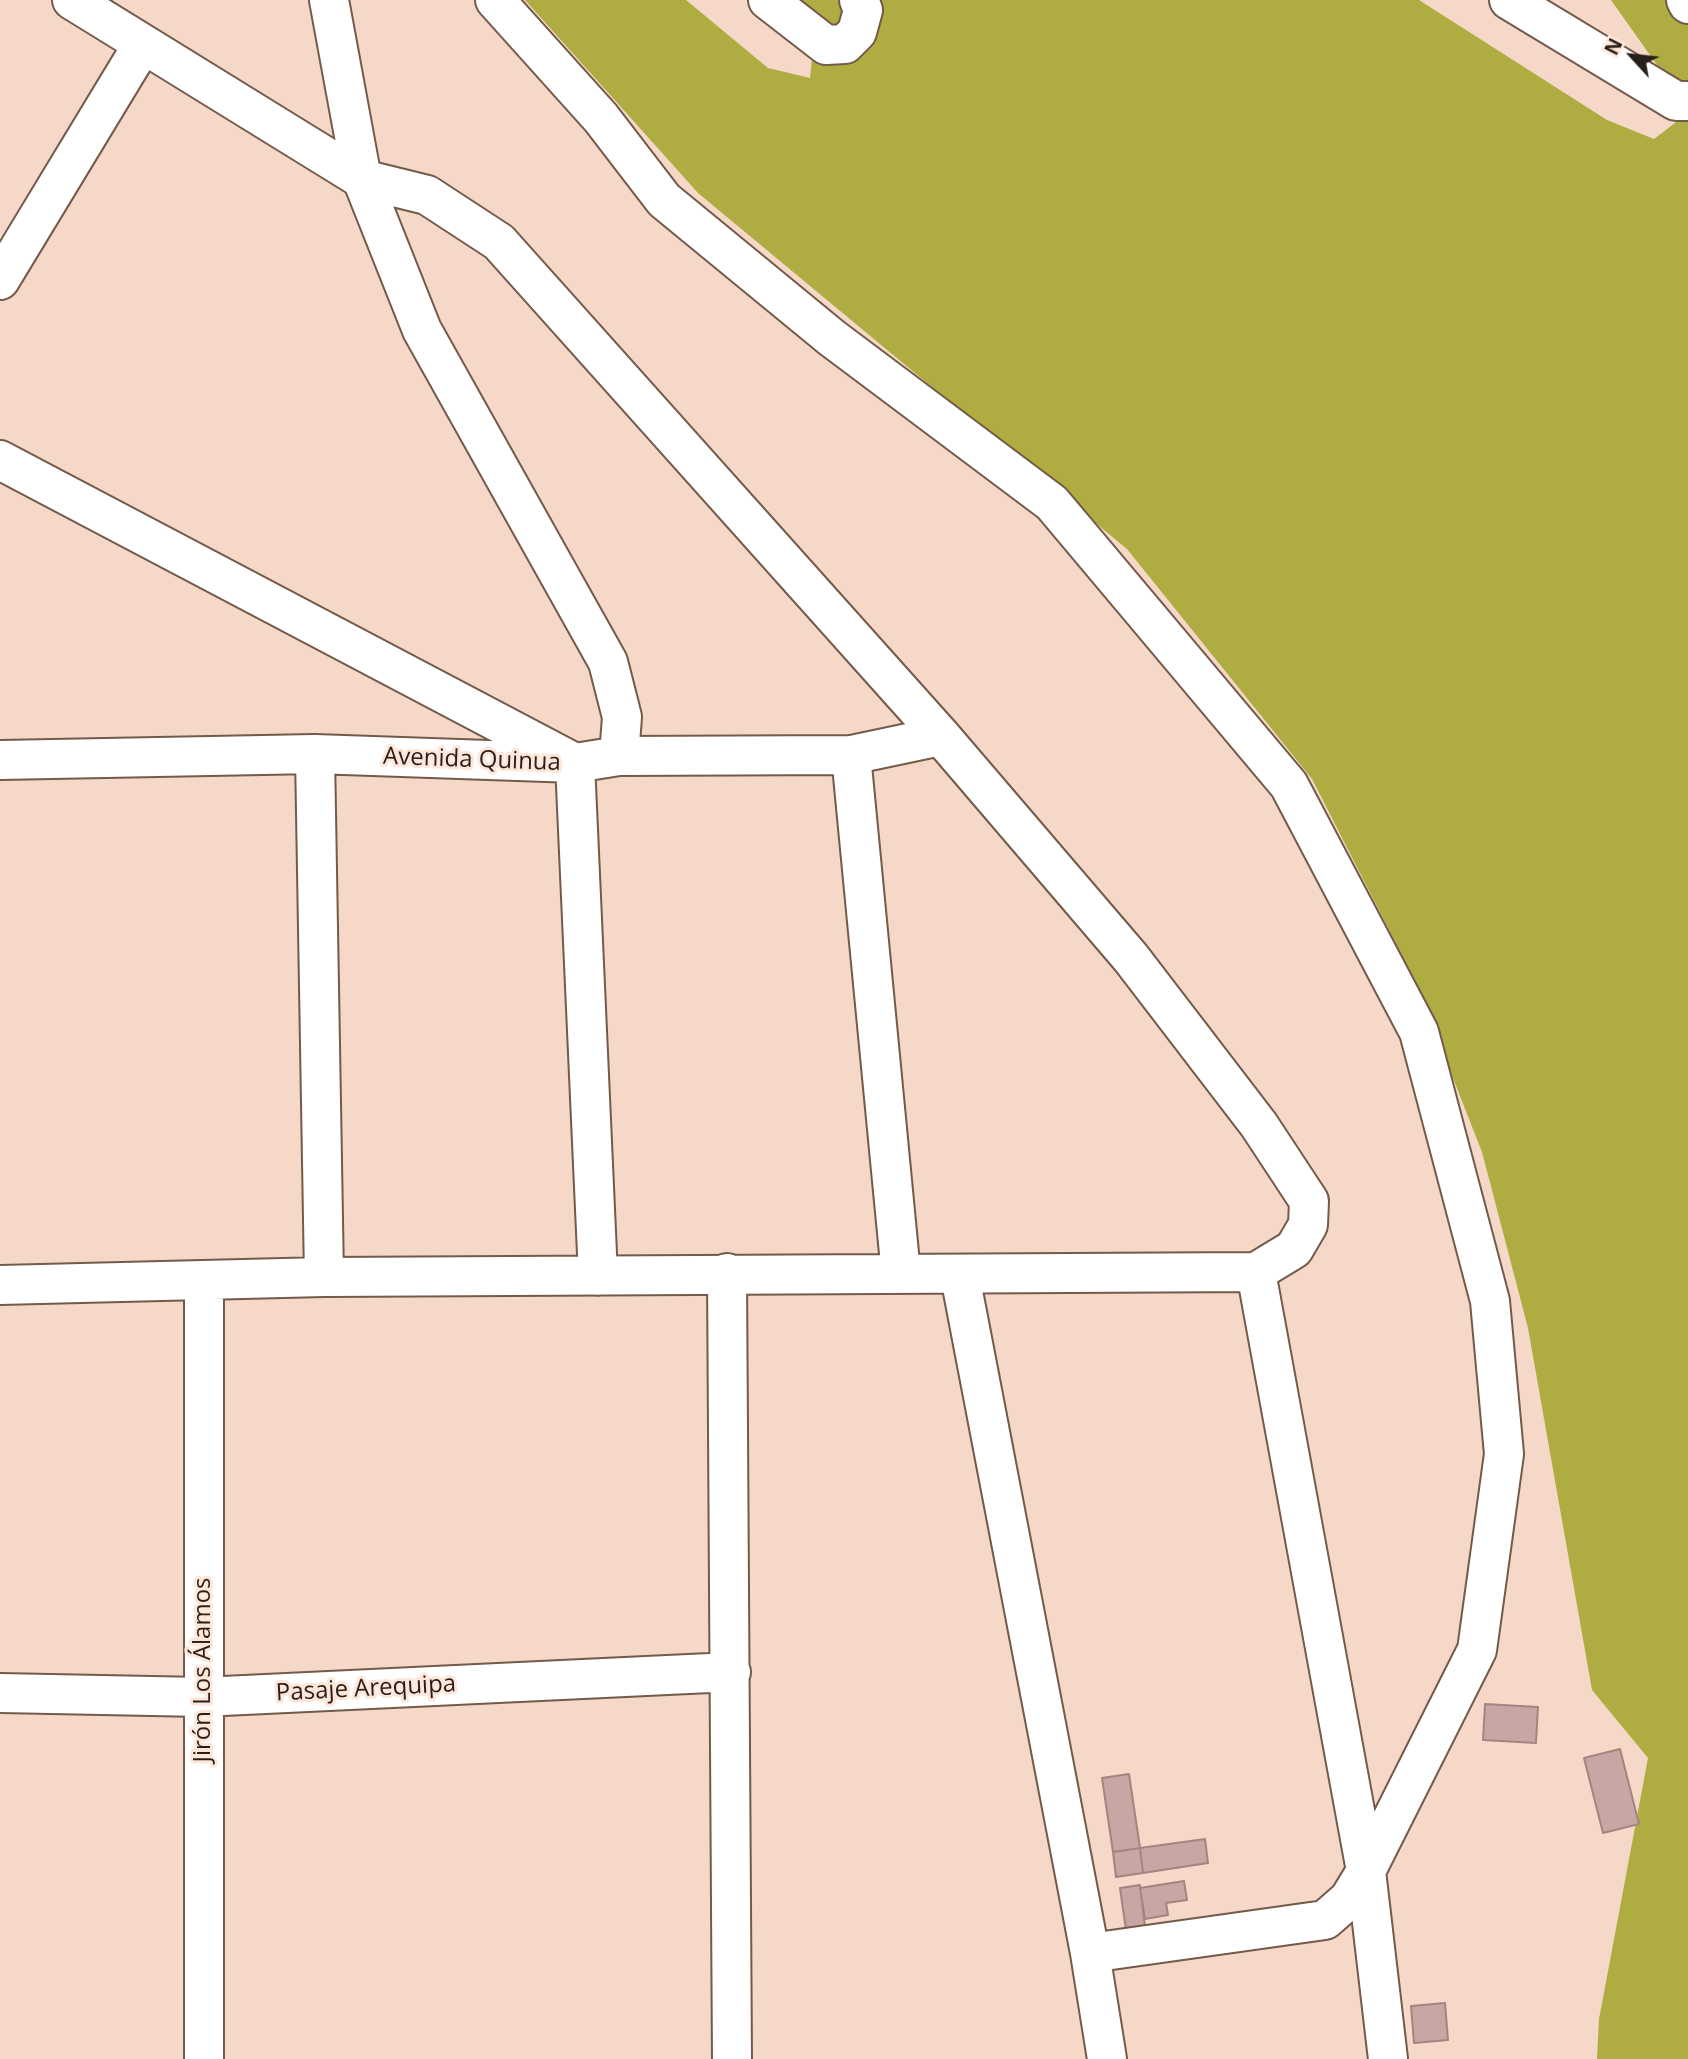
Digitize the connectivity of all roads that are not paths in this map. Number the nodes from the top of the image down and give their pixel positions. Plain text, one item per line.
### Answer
1 (72, 0) edge
2 (329, 0) edge
3 (495, 0) edge
4 (768, 0) edge
5 (859, 0) edge
6 (1509, 0) edge
7 (143, 44) junction
8 (1688, 101) edge
9 (362, 179) junction
10 (0, 280) edge
11 (0, 460) edge
12 (941, 736) junction
13 (315, 754) junction
14 (851, 755) junction
15 (619, 756) junction
16 (0, 760) edge
17 (575, 763) junction
18 (1256, 1272) junction
19 (727, 1273) junction
20 (901, 1274) junction
21 (324, 1276) junction
22 (598, 1276) junction
23 (960, 1276) junction
24 (204, 1280) junction
25 (0, 1286) edge
26 (731, 1672) junction
27 (0, 1693) edge
28 (202, 1697) junction
29 (1366, 1871) junction
30 (1090, 1953) junction
31 (204, 2059) edge
32 (732, 2059) edge
33 (1107, 2059) edge
34 (1388, 2059) edge

1 - 7 street
2 - 9 street
3 - 29 street
4 - 5 street
6 - 8 street
7 - 9 street
7 - 10 street
9 - 12 street
9 - 15 street
11 - 17 street
12 - 14 street, Avenida Quinua
12 - 18 street
13 - 16 street, Avenida Quinua
13 - 17 street, Avenida Quinua
13 - 21 street
14 - 15 street, Avenida Quinua
14 - 20 street
15 - 17 street, Avenida Quinua
17 - 22 street
18 - 23 street
18 - 29 street
19 - 20 street
19 - 22 street
19 - 26 street
20 - 23 street
21 - 22 street
21 - 24 street
23 - 30 street
24 - 25 street
24 - 28 street, Jirón Los Álamos
26 - 28 street, Pasaje Arequipa
26 - 32 street
27 - 28 street, Pasaje Arequipa
28 - 31 street, Jirón Los Álamos
29 - 30 street
29 - 34 street
30 - 33 street

